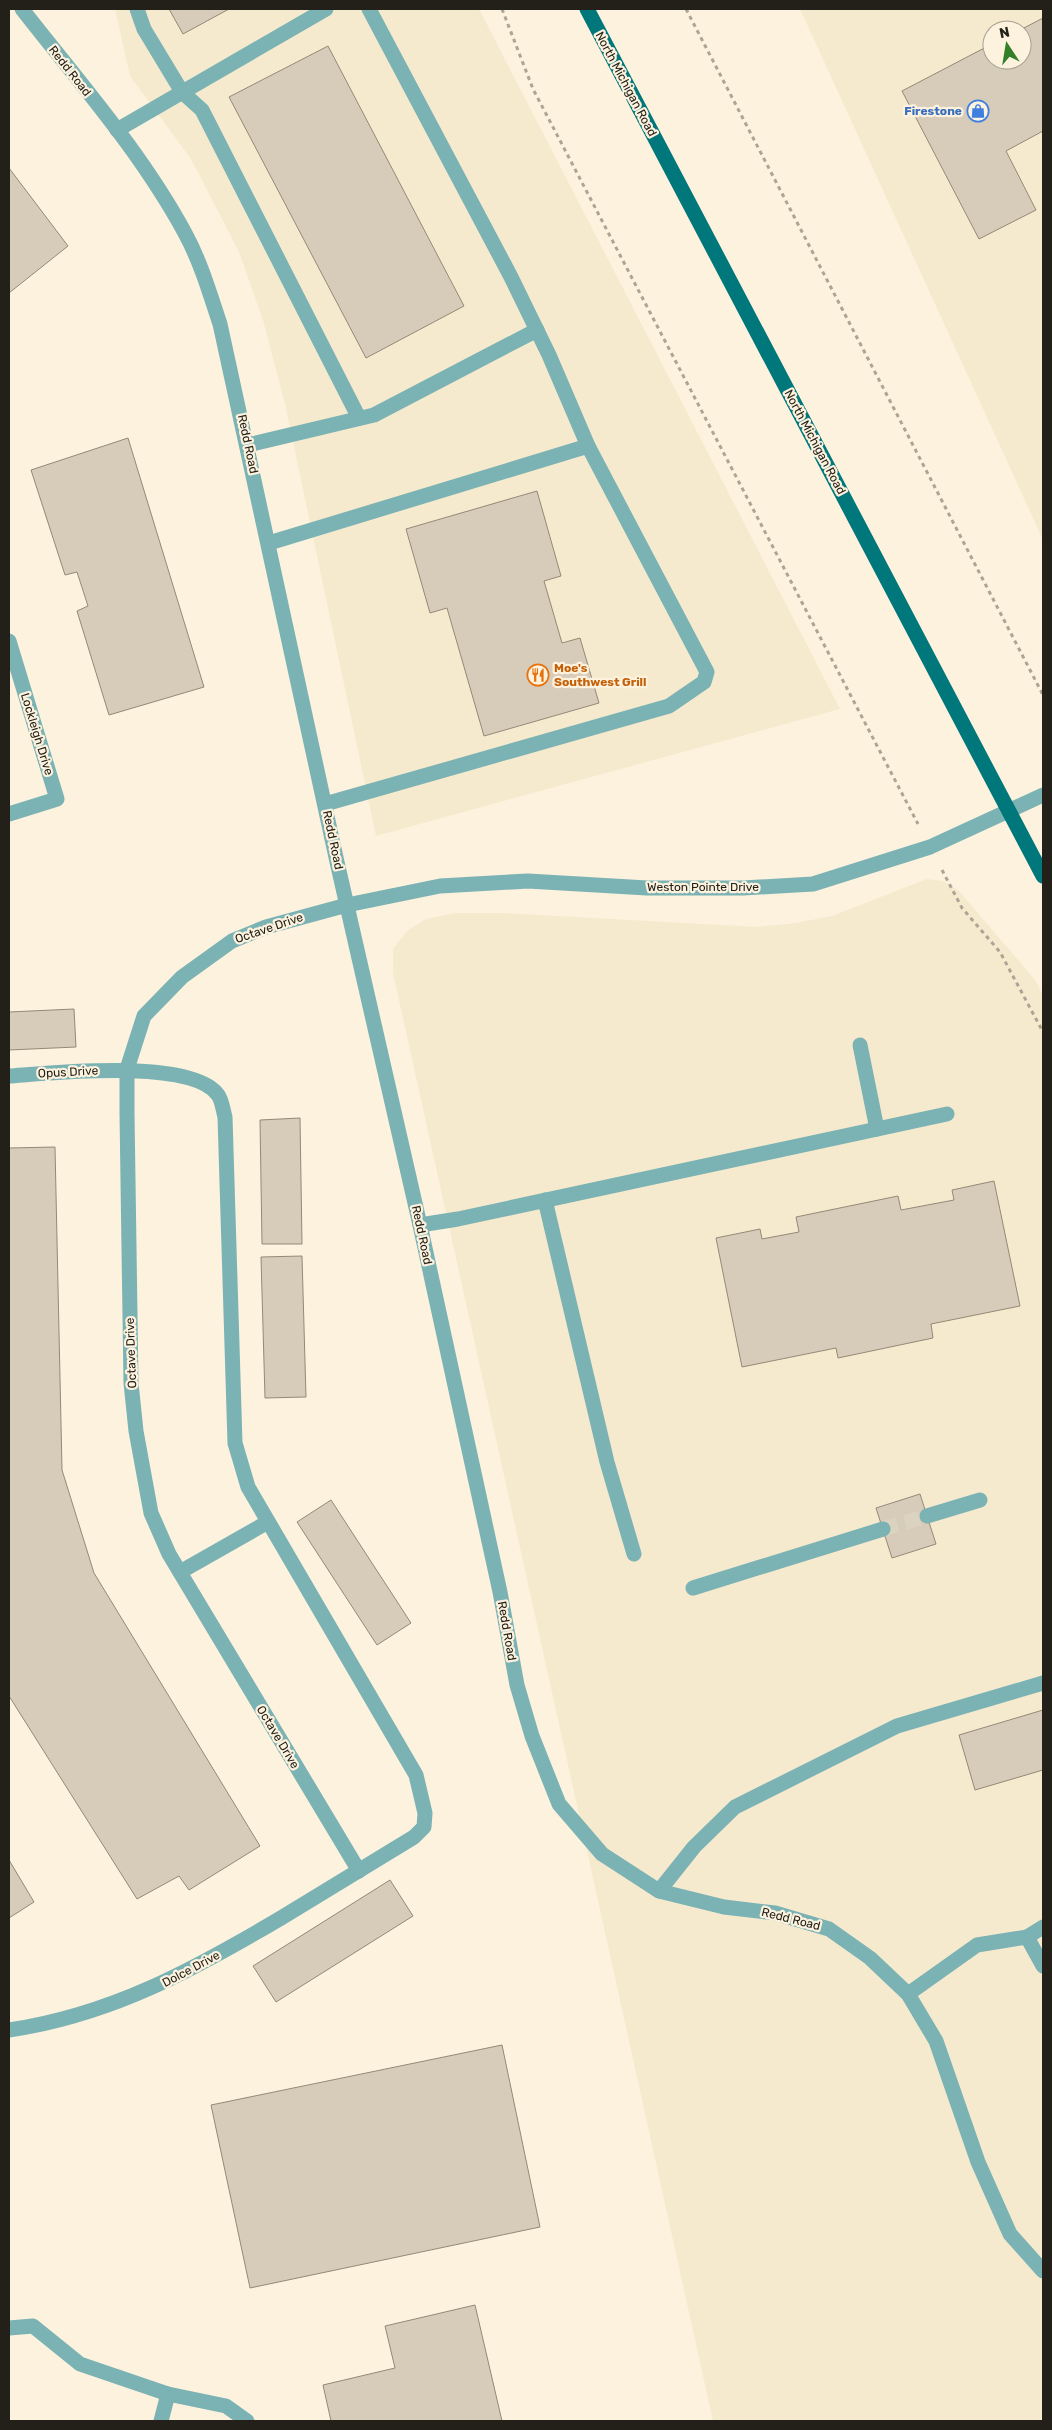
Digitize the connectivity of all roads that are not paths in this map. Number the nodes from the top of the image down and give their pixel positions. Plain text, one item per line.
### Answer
1 (22, 9) edge
2 (137, 9) edge
3 (326, 9) edge
4 (370, 9) edge
5 (587, 9) edge
6 (182, 92) junction
7 (117, 130) junction
8 (537, 330) junction
9 (359, 418) junction
10 (248, 445) junction
11 (588, 446) junction
12 (269, 543) junction
13 (9, 641) edge
14 (1043, 795) edge
15 (325, 804) junction
16 (1009, 811) junction
17 (9, 814) edge
18 (1043, 876) edge
19 (347, 905) junction
20 (860, 1045) dead end
21 (127, 1069) junction
22 (9, 1076) edge
23 (947, 1114) dead end
24 (877, 1129) junction
25 (545, 1200) junction
26 (420, 1225) junction
27 (980, 1500) dead end
28 (928, 1516) tunnel mouth
29 (268, 1522) junction
30 (883, 1529) tunnel mouth
31 (634, 1554) dead end
32 (180, 1572) junction
33 (694, 1588) dead end
34 (1043, 1683) edge
35 (358, 1872) junction
36 (659, 1890) junction
37 (1043, 1927) edge
38 (1027, 1937) junction
39 (1043, 1966) edge
40 (908, 1994) junction
41 (9, 2030) edge
42 (1043, 2271) edge
43 (9, 2328) edge
44 (168, 2394) junction
45 (161, 2421) edge
46 (247, 2421) edge

1 - 7 street, Redd Road
2 - 6 street
3 - 6 street
4 - 8 street
5 - 16 main road, North Michigan Road
6 - 7 street
6 - 9 street
7 - 10 street, Redd Road
8 - 9 street
8 - 11 street
9 - 10 street
10 - 12 street, Redd Road
11 - 12 street
11 - 15 street
12 - 15 street, Redd Road
13 - 17 street, Lockleigh Drive
14 - 16 street, Weston Pointe Drive
15 - 19 street, Redd Road
16 - 18 main road, North Michigan Road
16 - 19 street, Weston Pointe Drive
19 - 21 street, Octave Drive
19 - 26 street, Redd Road
20 - 24 street
21 - 22 street, Opus Drive
21 - 29 street, Opus Drive
21 - 32 street, Octave Drive
23 - 24 street
24 - 25 street
25 - 26 street
25 - 31 street
26 - 36 street, Redd Road
27 - 28 street
29 - 32 street
29 - 35 street, Dolce Drive
30 - 33 street
32 - 35 street, Octave Drive
34 - 36 street
35 - 41 street, Dolce Drive
36 - 40 street, Redd Road
37 - 38 street
38 - 39 street
38 - 40 street
40 - 42 street, Redd Road
43 - 44 street
44 - 45 street
44 - 46 street

